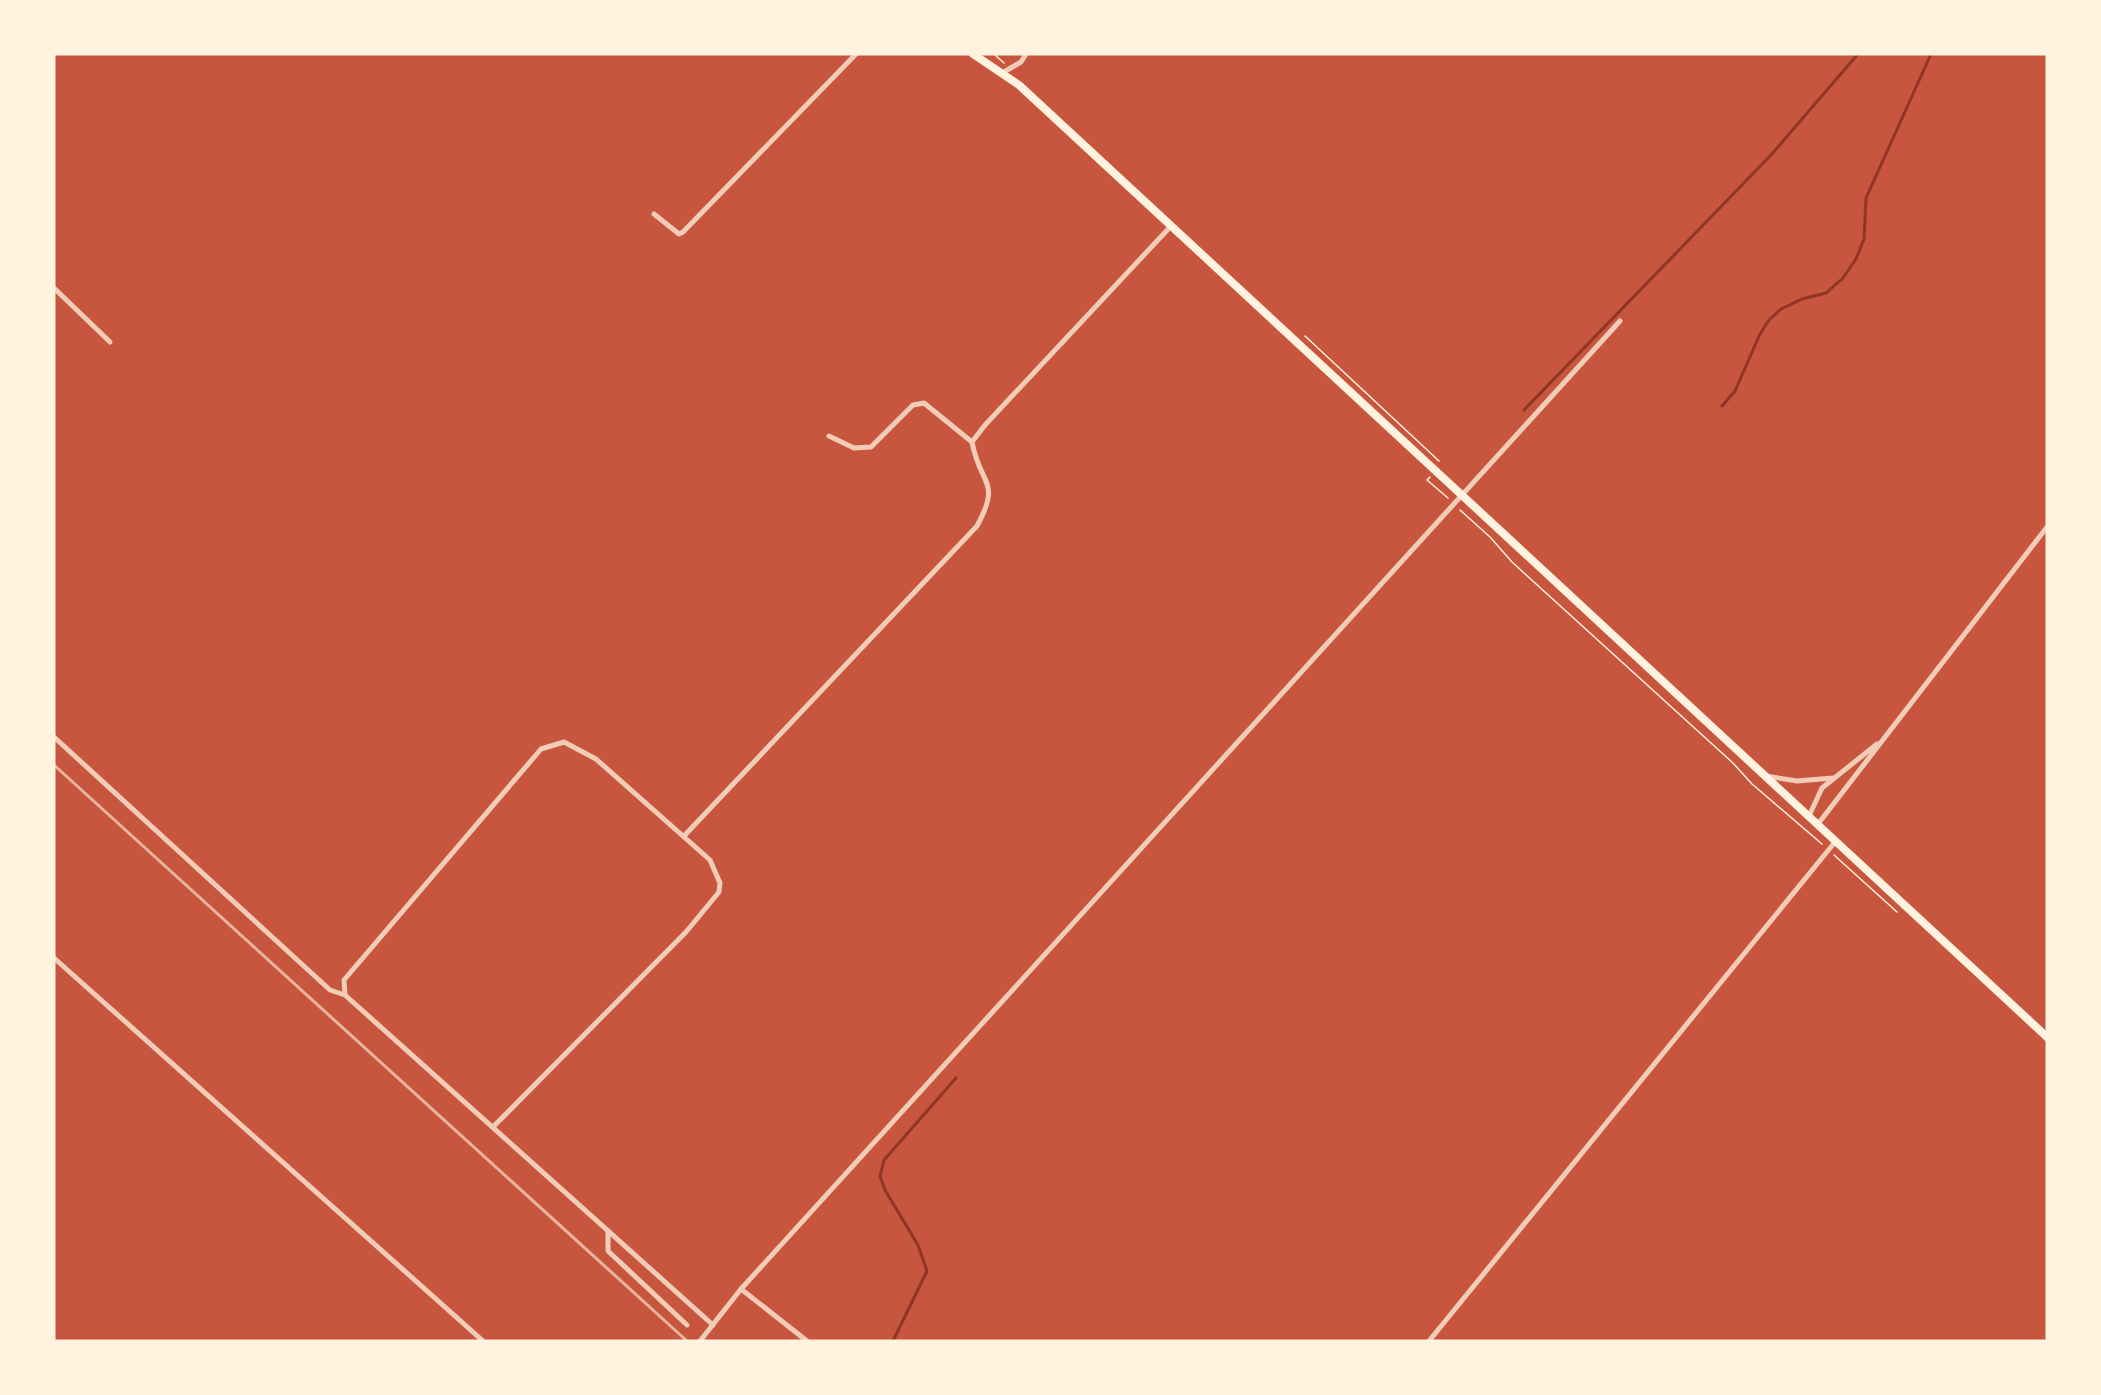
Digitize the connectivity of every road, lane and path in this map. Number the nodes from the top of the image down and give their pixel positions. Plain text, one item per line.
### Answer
1 (856, 54) edge
2 (966, 54) edge
3 (973, 54) edge
4 (1026, 54) edge
5 (992, 66) junction
6 (1002, 74) junction
7 (654, 214) dead end
8 (1171, 226) junction
9 (54, 288) edge
10 (1620, 321) dead end
11 (110, 342) dead end
12 (829, 436) dead end
13 (972, 442) junction
14 (1427, 480) dead end
15 (1463, 495) junction
16 (1454, 504) junction
17 (2047, 527) edge
18 (1893, 729) junction
19 (54, 737) edge
20 (1766, 776) junction
21 (1833, 778) junction
22 (1809, 816) junction
23 (1818, 824) junction
24 (684, 836) junction
25 (1835, 842) junction
26 (1829, 850) junction
27 (1900, 915) dead end
28 (54, 958) edge
29 (345, 995) junction
30 (2047, 1037) edge
31 (493, 1127) junction
32 (608, 1231) junction
33 (741, 1289) junction
34 (687, 1325) dead end
35 (713, 1325) junction
36 (483, 1341) edge
37 (700, 1341) edge
38 (807, 1341) edge
39 (1430, 1341) edge

1 - 7 street
2 - 5 main road
3 - 5 main road
4 - 6 street
5 - 6 main road
6 - 8 main road
8 - 13 street
8 - 15 main road
9 - 11 street
10 - 15 street
12 - 13 street
13 - 24 street
14 - 16 path
15 - 16 street
15 - 20 main road
16 - 26 path
16 - 33 street
17 - 18 street
18 - 21 street
18 - 23 street
19 - 29 street
20 - 21 street
20 - 22 main road
21 - 22 street
22 - 23 main road
23 - 25 main road
24 - 29 street
24 - 31 street
25 - 26 street
25 - 30 main road
26 - 27 path
26 - 39 street
28 - 36 street
29 - 31 street
31 - 32 street
32 - 34 street
32 - 35 street
33 - 35 street
33 - 38 street
35 - 37 street

